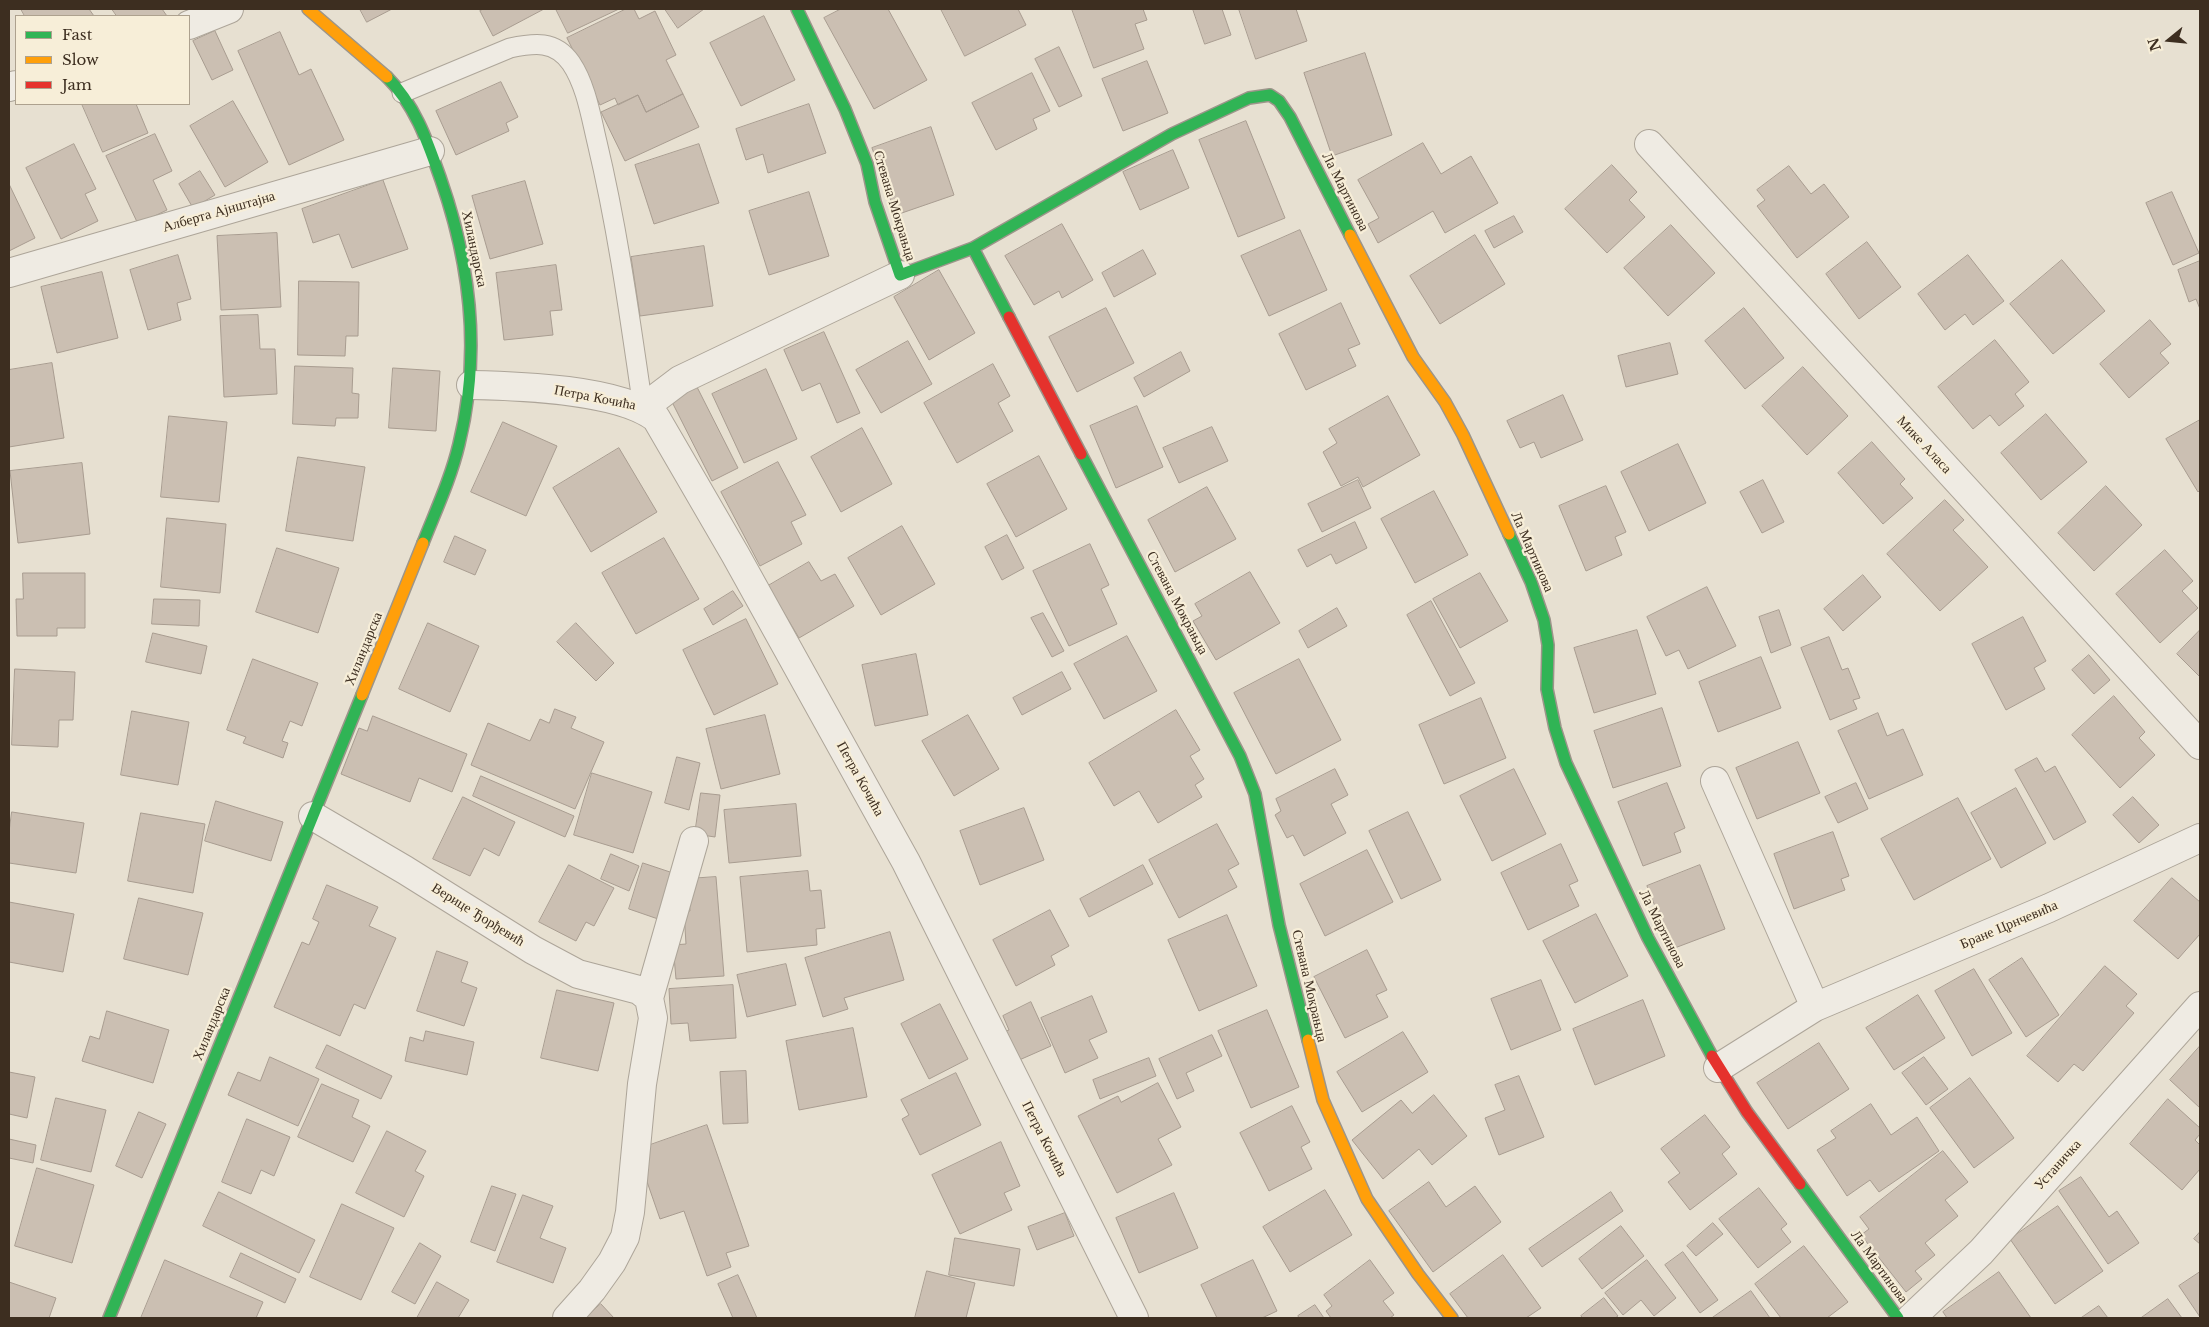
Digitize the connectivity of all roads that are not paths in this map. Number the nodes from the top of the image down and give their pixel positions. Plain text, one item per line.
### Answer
1 (229, 9) edge
2 (308, 9) edge
3 (797, 9) edge
4 (190, 25) edge
5 (402, 93) junction
6 (1649, 144) dead end
7 (430, 151) junction
8 (973, 248) junction
9 (9, 273) edge
10 (900, 275) junction
11 (471, 385) junction
12 (644, 408) junction
13 (2200, 745) edge
14 (1715, 781) dead end
15 (313, 816) junction
16 (2200, 838) edge
17 (694, 841) dead end
18 (649, 998) junction
19 (1814, 1006) junction
20 (2200, 1006) edge
21 (1718, 1068) junction
22 (109, 1318) edge
23 (568, 1318) edge
24 (1134, 1318) edge
25 (1452, 1318) edge
26 (1898, 1318) edge
27 (1910, 1318) edge

1 - 4 street
2 - 5 street, Хиландарска
3 - 10 street, Стевана Мокрањца
5 - 7 street, Хиландарска
5 - 12 lane
6 - 13 street, Мике Аласа
7 - 9 street, Алберта Ајнштајна
7 - 11 street, Хиландарска
8 - 10 street, Стевана Мокрањца
8 - 21 street, Ла Мартинова
8 - 25 street, Стевана Мокрањца
10 - 12 street
11 - 12 street, Петра Кочића
11 - 15 street, Хиландарска
12 - 24 street, Петра Кочића
14 - 19 street
15 - 18 street, Верице Ђорђевић
15 - 22 street, Хиландарска
16 - 19 street, Бране Црнчевића
17 - 18 street
18 - 23 street
19 - 21 street, Бране Црнчевића
20 - 27 street, Устаничка
21 - 26 street, Ла Мартинова

